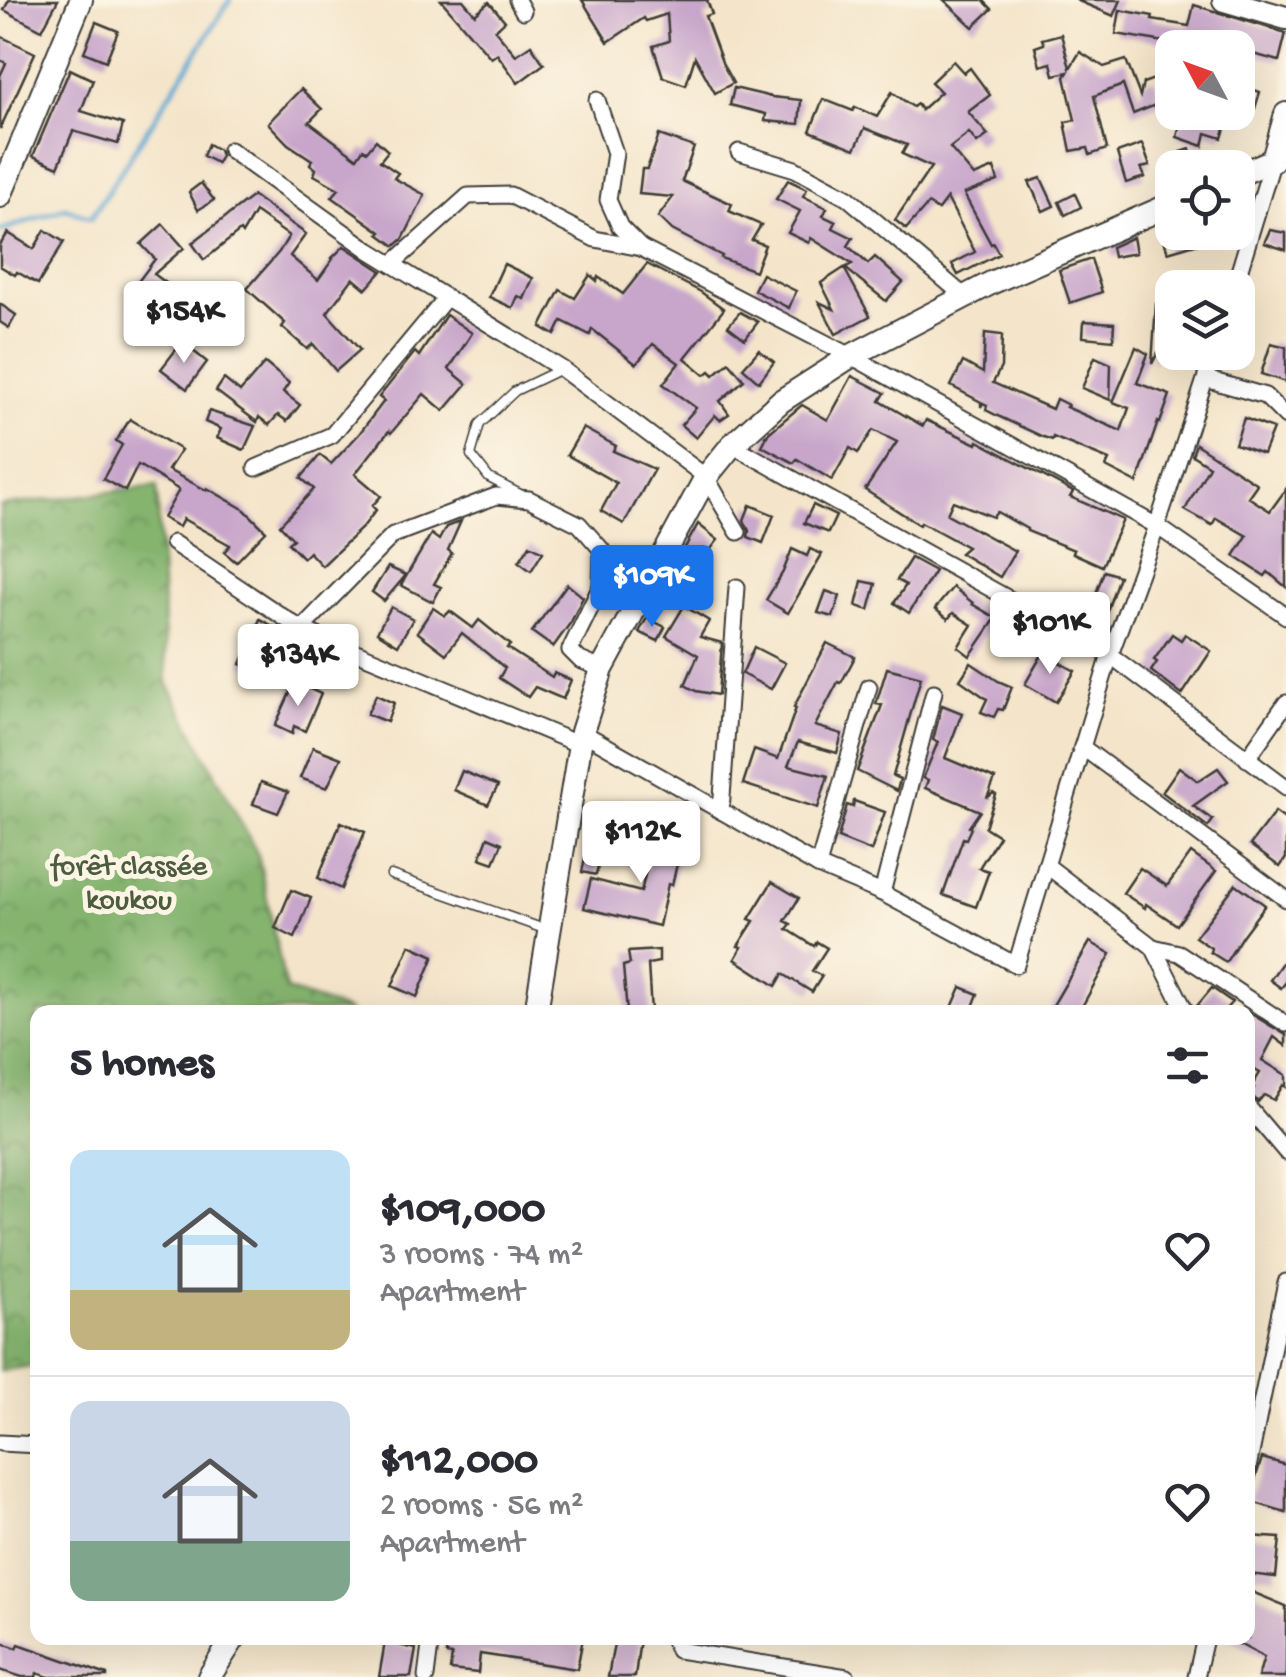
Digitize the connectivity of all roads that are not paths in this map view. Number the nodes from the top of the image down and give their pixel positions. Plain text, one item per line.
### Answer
1 (82, 0) edge
2 (1224, 0) edge
3 (1286, 18) edge
4 (597, 100) dead end
5 (1286, 114) edge
6 (230, 150) dead end
7 (739, 152) dead end
8 (1273, 160) junction
9 (1255, 168) edge
10 (0, 196) edge
11 (1155, 211) edge
12 (641, 248) junction
13 (392, 264) junction
14 (1239, 270) edge
15 (965, 296) junction
16 (446, 298) junction
17 (851, 356) junction
18 (562, 369) junction
19 (1209, 370) edge
20 (1206, 380) junction
21 (1286, 417) edge
22 (732, 445) junction
23 (256, 468) dead end
24 (706, 477) junction
25 (528, 499) junction
26 (1157, 526) junction
27 (738, 532) dead end
28 (173, 543) dead end
29 (738, 587) dead end
30 (1286, 616) edge
31 (301, 629) junction
32 (1110, 654) junction
33 (602, 669) junction
34 (868, 687) dead end
35 (934, 692) dead end
36 (1286, 703) edge
37 (581, 738) junction
38 (1082, 747) junction
39 (1247, 759) junction
40 (1286, 788) edge
41 (721, 811) junction
42 (1046, 865) junction
43 (818, 866) junction
44 (391, 875) dead end
45 (882, 893) junction
46 (1286, 899) edge
47 (550, 930) junction
48 (1153, 948) junction
49 (537, 1005) edge
50 (1182, 1005) edge
51 (1286, 1024) edge
52 (1255, 1115) edge
53 (1286, 1152) edge
54 (1286, 1282) edge
55 (1255, 1434) edge
56 (0, 1443) edge
57 (30, 1445) edge
58 (230, 1645) edge
59 (430, 1645) edge
60 (676, 1645) edge
61 (1203, 1645) edge
62 (209, 1677) edge
63 (426, 1677) edge
64 (847, 1677) edge
65 (1196, 1677) edge

1 - 10 street
2 - 3 street
4 - 12 street
5 - 8 street
6 - 13 street
7 - 15 street
8 - 9 street
8 - 14 street
11 - 15 street
12 - 13 street
12 - 17 street
13 - 16 street
15 - 17 street
16 - 18 street
16 - 23 street
17 - 22 street
17 - 26 street
18 - 24 street
18 - 25 lane
19 - 20 street
20 - 21 street
20 - 26 street
22 - 24 street
22 - 32 street
24 - 27 street
24 - 33 street
25 - 31 street
25 - 33 street
26 - 30 street
26 - 32 street
28 - 31 street
29 - 41 street
31 - 37 street
32 - 38 street
32 - 39 street
33 - 37 street
34 - 43 street
35 - 45 street
36 - 39 street
37 - 41 street
37 - 47 street
38 - 42 street
38 - 46 street
39 - 40 street
41 - 43 street
42 - 45 street
42 - 48 street
43 - 45 street
44 - 47 lane
47 - 49 street
48 - 50 street
48 - 51 street
52 - 53 street
54 - 55 street
56 - 57 street
58 - 62 street
59 - 63 street
60 - 64 street
61 - 65 street

